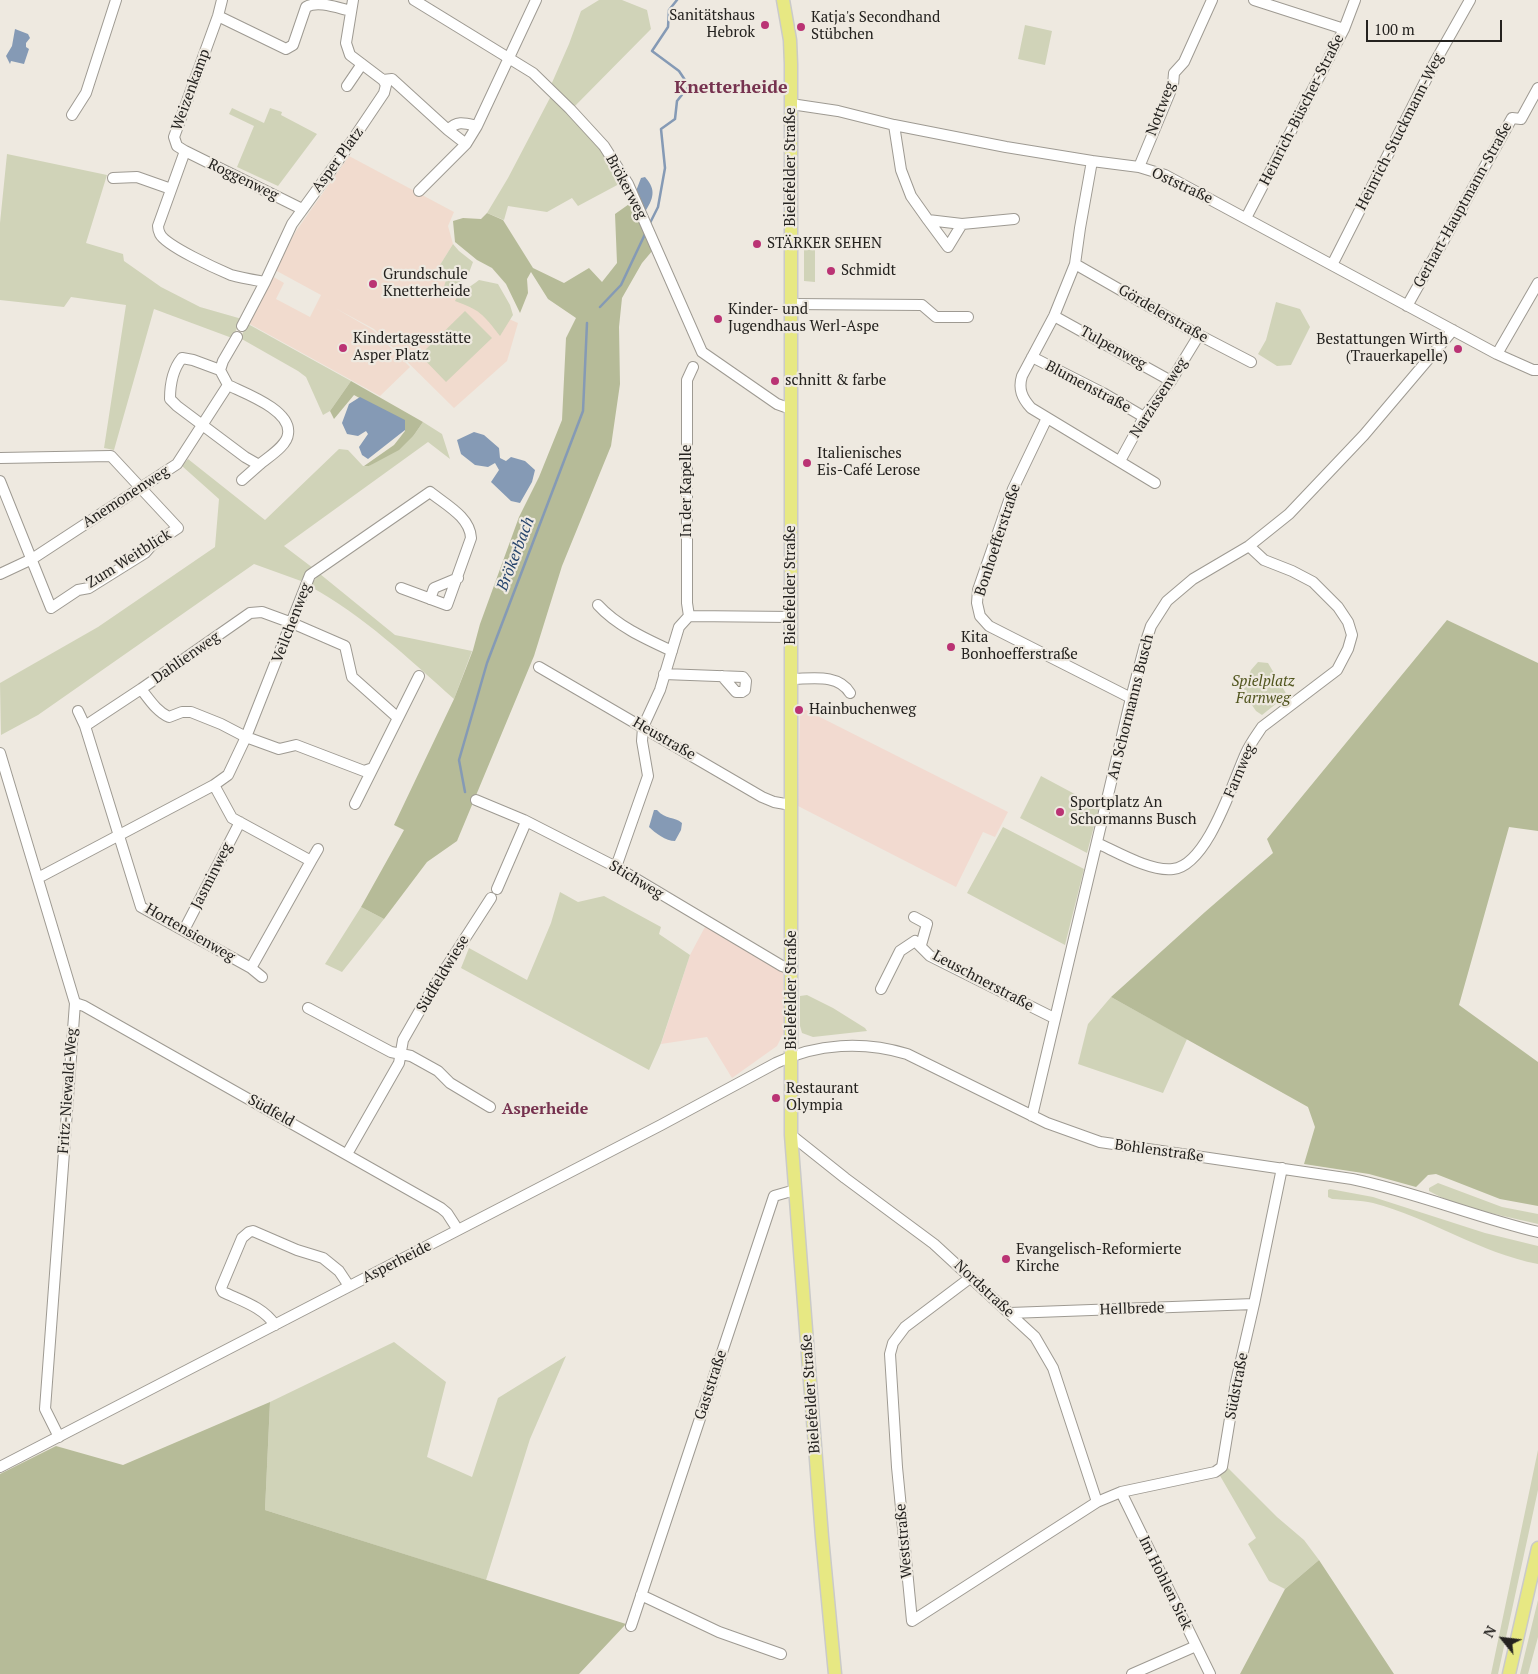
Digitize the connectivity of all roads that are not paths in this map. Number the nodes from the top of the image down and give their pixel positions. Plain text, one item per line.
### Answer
1 (116, 0) edge
2 (222, 0) edge
3 (353, 0) edge
4 (414, 0) edge
5 (536, 0) edge
6 (783, 0) edge
7 (1212, 0) edge
8 (1254, 0) edge
9 (1355, 0) edge
10 (1470, 0) edge
11 (352, 12) junction
12 (218, 16) junction
13 (1344, 29) junction
14 (510, 58) junction
15 (362, 64) junction
16 (383, 80) junction
17 (347, 86) dead end
18 (1538, 88) edge
19 (791, 104) junction
20 (72, 115) dead end
21 (894, 125) junction
22 (477, 126) junction
23 (448, 130) junction
24 (466, 144) junction
25 (185, 150) junction
26 (1092, 161) junction
27 (1139, 167) junction
28 (113, 178) dead end
29 (171, 189) junction
30 (419, 191) dead end
31 (302, 209) junction
32 (1246, 218) junction
33 (1014, 219) dead end
34 (928, 220) junction
35 (962, 224) junction
36 (1076, 264) junction
37 (1332, 265) junction
38 (265, 282) junction
39 (1538, 283) edge
40 (791, 304) junction
41 (1407, 306) junction
42 (1054, 316) junction
43 (968, 317) dead end
44 (242, 326) dead end
45 (1453, 330) junction
46 (1199, 335) junction
47 (236, 337) dead end
48 (1497, 354) junction
49 (1032, 357) junction
50 (1251, 362) dead end
51 (693, 367) dead end
52 (220, 370) junction
53 (1538, 370) edge
54 (1171, 381) junction
55 (228, 385) junction
56 (791, 409) junction
57 (1144, 417) junction
58 (1047, 418) junction
59 (202, 424) junction
60 (0, 458) edge
61 (1120, 462) junction
62 (259, 465) junction
63 (242, 480) dead end
64 (0, 481) edge
65 (1155, 483) dead end
66 (140, 487) junction
67 (1249, 546) junction
68 (32, 559) junction
69 (0, 574) edge
70 (458, 578) junction
71 (401, 588) dead end
72 (430, 599) junction
73 (598, 605) dead end
74 (689, 616) junction
75 (791, 617) junction
76 (292, 623) junction
77 (672, 651) junction
78 (539, 666) dead end
79 (664, 674) junction
80 (419, 676) dead end
81 (722, 676) dead end
82 (791, 679) junction
83 (141, 690) junction
84 (850, 693) dead end
85 (1131, 698) junction
86 (78, 711) dead end
87 (398, 718) junction
88 (85, 726) junction
89 (643, 727) junction
90 (246, 737) junction
91 (0, 753) edge
92 (373, 768) junction
93 (214, 785) junction
94 (476, 800) dead end
95 (355, 804) dead end
96 (791, 805) junction
97 (240, 822) junction
98 (526, 822) junction
99 (118, 836) junction
100 (1097, 843) junction
101 (318, 849) dead end
102 (311, 861) junction
103 (616, 867) junction
104 (38, 878) junction
105 (914, 917) dead end
106 (184, 930) junction
107 (918, 943) junction
108 (251, 968) junction
109 (791, 969) junction
110 (262, 977) dead end
111 (881, 990) dead end
112 (75, 1003) junction
113 (308, 1008) dead end
114 (1054, 1018) junction
115 (402, 1053) junction
116 (792, 1055) junction
117 (490, 1107) dead end
118 (1032, 1116) junction
119 (791, 1135) junction
120 (347, 1154) junction
121 (1281, 1172) junction
122 (795, 1190) junction
123 (458, 1230) junction
124 (1538, 1232) edge
125 (970, 1278) junction
126 (349, 1286) junction
127 (1254, 1304) junction
128 (1010, 1313) junction
129 (275, 1324) junction
130 (59, 1437) junction
131 (0, 1467) edge
132 (1121, 1492) junction
133 (1097, 1502) junction
134 (1538, 1548) edge
135 (641, 1595) junction
136 (631, 1626) dead end
137 (1196, 1646) junction
138 (781, 1654) dead end
139 (835, 1674) edge
140 (1132, 1674) edge
141 (1210, 1674) edge
142 (1509, 1674) edge

1 - 20 street
2 - 12 street, Weizenkamp
3 - 11 street
4 - 14 street, Brökerweg
5 - 14 street
6 - 19 main road, Bielefelder Straße
7 - 27 street, Nottweg
8 - 13 street
9 - 13 street, Heinrich-Büscher-Straße
10 - 37 street, Heinrich-Stuckmann-Weg
11 - 12 street
11 - 15 street
12 - 25 street, Weizenkamp
13 - 32 street, Heinrich-Büscher-Straße
14 - 22 street
14 - 56 street, Brökerweg
15 - 16 street
15 - 17 street
16 - 23 street
16 - 31 street, Asper Platz
18 - 41 street, Gerhart-Hauptmann-Straße
19 - 21 street, Oststraße
19 - 40 main road, Bielefelder Straße
21 - 26 street, Oststraße
21 - 34 street
22 - 23 street
22 - 24 street
23 - 24 street
24 - 30 street
25 - 29 street, Weizenkamp
25 - 31 street, Roggenweg
26 - 27 street, Oststraße
26 - 36 street
27 - 32 street, Oststraße
28 - 29 street
29 - 38 street, Weizenkamp
31 - 38 street, Asper Platz
32 - 37 street, Oststraße
33 - 35 street
34 - 35 street
34 - 35 street
36 - 42 street
36 - 46 street, Gördelerstraße
37 - 41 street, Oststraße
38 - 44 street, Asper Platz
39 - 48 street
40 - 43 street
40 - 56 main road, Bielefelder Straße
41 - 45 street, Oststraße
42 - 49 street
42 - 54 street, Tulpenweg
45 - 48 street, Oststraße
45 - 67 street, An Schormanns Busch
46 - 50 street, Gördelerstraße
46 - 54 street, Narzissenweg
47 - 52 street
48 - 53 street, Oststraße
49 - 57 street, Blumenstraße
49 - 58 street
51 - 74 street, In der Kapelle
52 - 55 street
52 - 59 street
54 - 57 street, Narzissenweg
55 - 59 street, Anemonenweg
55 - 62 street
56 - 75 main road, Bielefelder Straße
57 - 61 street, Narzissenweg
58 - 61 street
58 - 85 street, Bonhoefferstraße
59 - 62 street
59 - 66 street, Anemonenweg
60 - 66 street
61 - 65 street
62 - 63 street
64 - 68 street
66 - 68 street, Anemonenweg
66 - 68 street, Zum Weitblick
67 - 85 street, An Schormanns Busch
67 - 100 street, Farnweg
68 - 69 street, Anemonenweg
70 - 72 street
70 - 72 street, Veilchenweg
70 - 76 street, Veilchenweg
71 - 72 street, Veilchenweg
73 - 77 street
74 - 75 street
74 - 77 street
75 - 82 main road, Bielefelder Straße
76 - 83 street, Dahlienweg
76 - 87 street, Dahlienweg
76 - 90 street, Veilchenweg
77 - 79 street
78 - 89 street, Heustraße
79 - 81 street
79 - 89 street
80 - 87 street
82 - 84 street
82 - 96 main road, Bielefelder Straße
83 - 88 street, Dahlienweg
83 - 90 street
85 - 100 street, An Schormanns Busch
86 - 88 street
87 - 92 street
88 - 99 street
89 - 96 street, Heustraße
89 - 103 street
90 - 92 street
90 - 93 street, Veilchenweg
91 - 104 street, Fritz-Niewald-Weg
92 - 95 street
93 - 97 street
93 - 99 street, Veilchenweg
94 - 98 street, Stichweg
96 - 109 main road, Bielefelder Straße
97 - 102 street
97 - 106 street, Jasminweg
98 - 103 street, Stichweg
98 - 115 street, Südfeldwiese
99 - 104 street, Veilchenweg
99 - 106 street, Hortensienweg
100 - 114 street, An Schormanns Busch
101 - 102 street, Hortensienweg
102 - 108 street, Hortensienweg
103 - 109 street, Stichweg
104 - 112 street, Fritz-Niewald-Weg
105 - 107 street
106 - 108 street, Hortensienweg
107 - 111 street
107 - 114 street, Leuschnerstraße
108 - 110 street, Hortensienweg
109 - 116 main road, Bielefelder Straße
112 - 120 street, Südfeld
112 - 130 street, Fritz-Niewald-Weg
113 - 115 street
114 - 118 street, An Schormanns Busch
115 - 117 street
115 - 120 street, Südfeldwiese
116 - 118 street, Bohlenstraße
116 - 119 main road, Bielefelder Straße
116 - 123 street, Asperheide
118 - 121 street, Bohlenstraße
119 - 122 main road, Bielefelder Straße
119 - 125 street, Nordstraße
120 - 123 street, Südfeld
121 - 124 street, Bohlenstraße
121 - 127 street, Südstraße
122 - 135 street, Gaststraße
122 - 139 main road, Bielefelder Straße
123 - 126 street, Asperheide
125 - 128 street, Nordstraße
125 - 133 street, Weststraße
126 - 129 street, Asperheide
126 - 129 street
127 - 128 street, Hellbrede
127 - 132 street, Südstraße
128 - 133 street, Nordstraße
129 - 130 street, Asperheide
130 - 131 street, Asperheide
132 - 133 street, Südstraße
132 - 137 street, Im Hohlen Siek
134 - 142 main road
135 - 136 street, Gaststraße
135 - 138 street
137 - 140 street
137 - 141 street, Im Hohlen Siek

